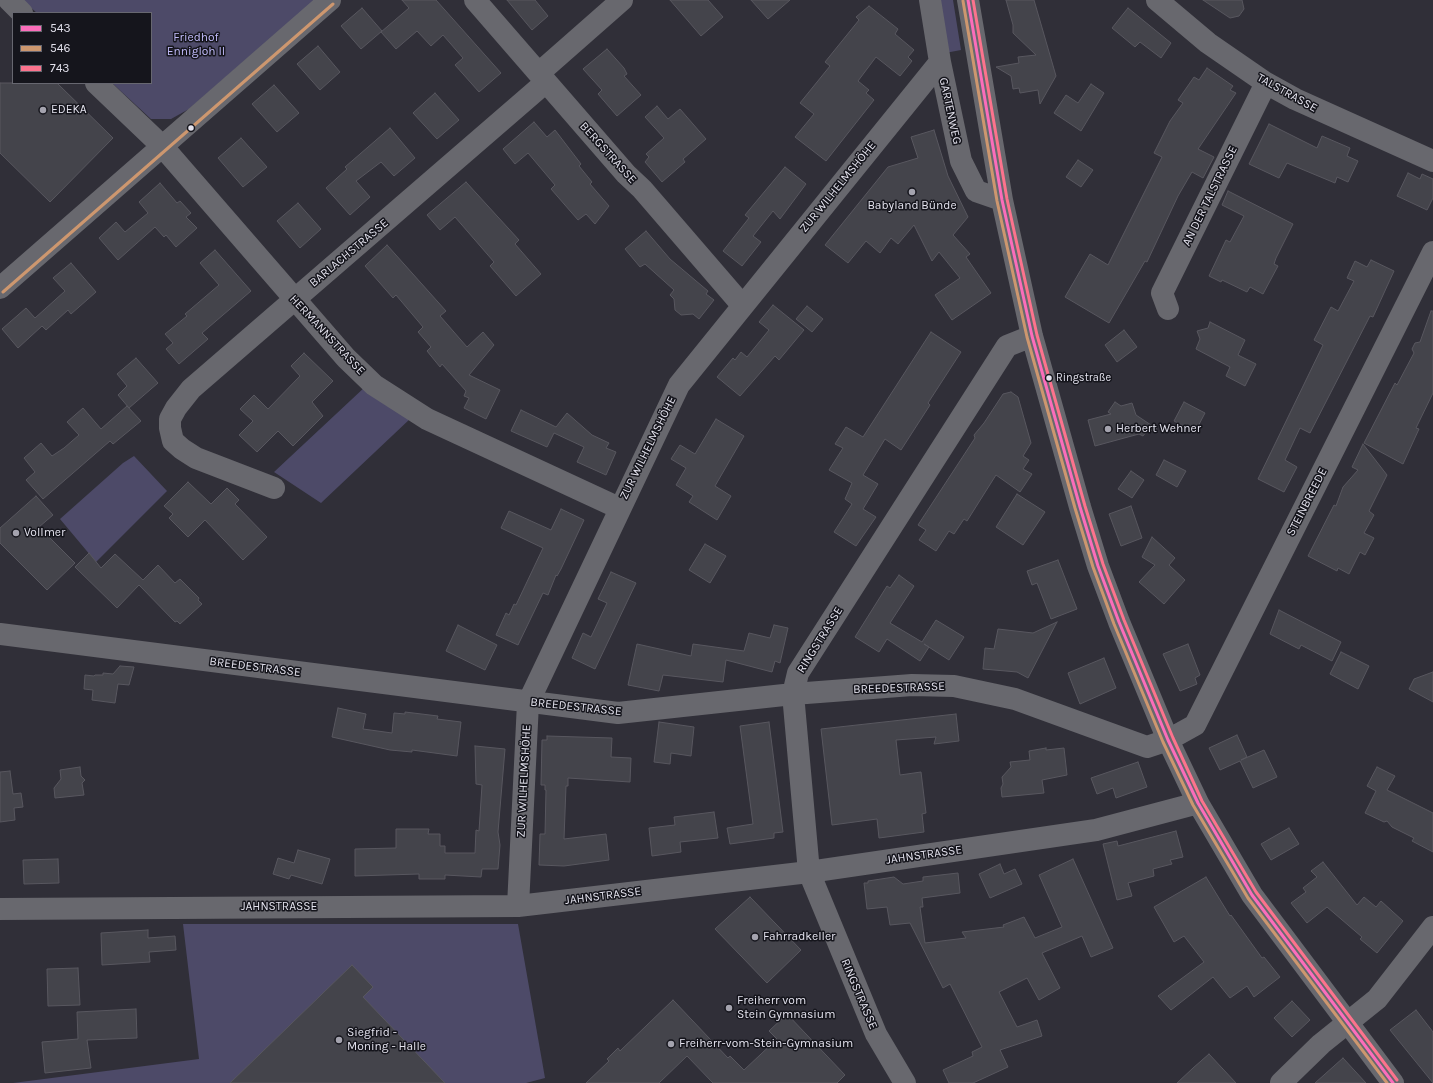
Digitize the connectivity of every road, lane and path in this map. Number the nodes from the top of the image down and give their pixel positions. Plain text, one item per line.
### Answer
1 (9, 0) edge
2 (330, 0) edge
3 (475, 0) edge
4 (622, 0) edge
5 (930, 0) edge
6 (968, 0) edge
7 (1157, 0) edge
8 (21, 12) edge
9 (940, 62) junction
10 (542, 78) junction
11 (1266, 83) junction
12 (97, 84) edge
13 (162, 146) junction
14 (1433, 161) edge
15 (1002, 200) junction
16 (1433, 252) edge
17 (0, 288) edge
18 (294, 299) junction
19 (742, 305) junction
20 (1168, 309) dead end
21 (1032, 336) junction
22 (274, 488) dead end
23 (619, 508) junction
24 (0, 634) edge
25 (793, 694) junction
26 (528, 702) junction
27 (1168, 740) junction
28 (1198, 803) junction
29 (809, 872) junction
30 (518, 906) junction
31 (0, 909) edge
32 (1433, 927) edge
33 (1348, 1022) junction
34 (905, 1083) edge
35 (1281, 1083) edge
36 (1393, 1083) edge

1 - 8 street
2 - 13 street
3 - 10 street, BERGSTRASSE
4 - 10 street, BARLACHSTRASSE
5 - 9 street, GARTENWEG
6 - 15 street
7 - 11 street, TALSTRASSE
9 - 15 street, GARTENWEG
9 - 19 street, ZUR WILHELMSHÖHE
10 - 18 street, BARLACHSTRASSE
10 - 19 street, BERGSTRASSE
11 - 14 street, TALSTRASSE
11 - 20 street, AN DER TALSTRASSE
12 - 13 street, HERMANNSTRASSE
13 - 17 street
13 - 18 street, HERMANNSTRASSE
15 - 21 street
16 - 27 street, STEINBREEDE
18 - 22 street, BARLACHSTRASSE
18 - 23 street, HERMANNSTRASSE
19 - 23 street, ZUR WILHELMSHÖHE
21 - 25 street, RINGSTRASSE
21 - 27 street
23 - 26 street, ZUR WILHELMSHÖHE
24 - 26 street, BREEDESTRASSE
25 - 26 street, BREEDESTRASSE
25 - 27 street, BREEDESTRASSE
25 - 29 street, RINGSTRASSE
26 - 30 street, ZUR WILHELMSHÖHE
27 - 28 street
28 - 29 street, JAHNSTRASSE
28 - 33 street
29 - 30 street, JAHNSTRASSE
29 - 34 street, RINGSTRASSE
30 - 31 street, JAHNSTRASSE
32 - 33 street
33 - 35 street
33 - 36 street

